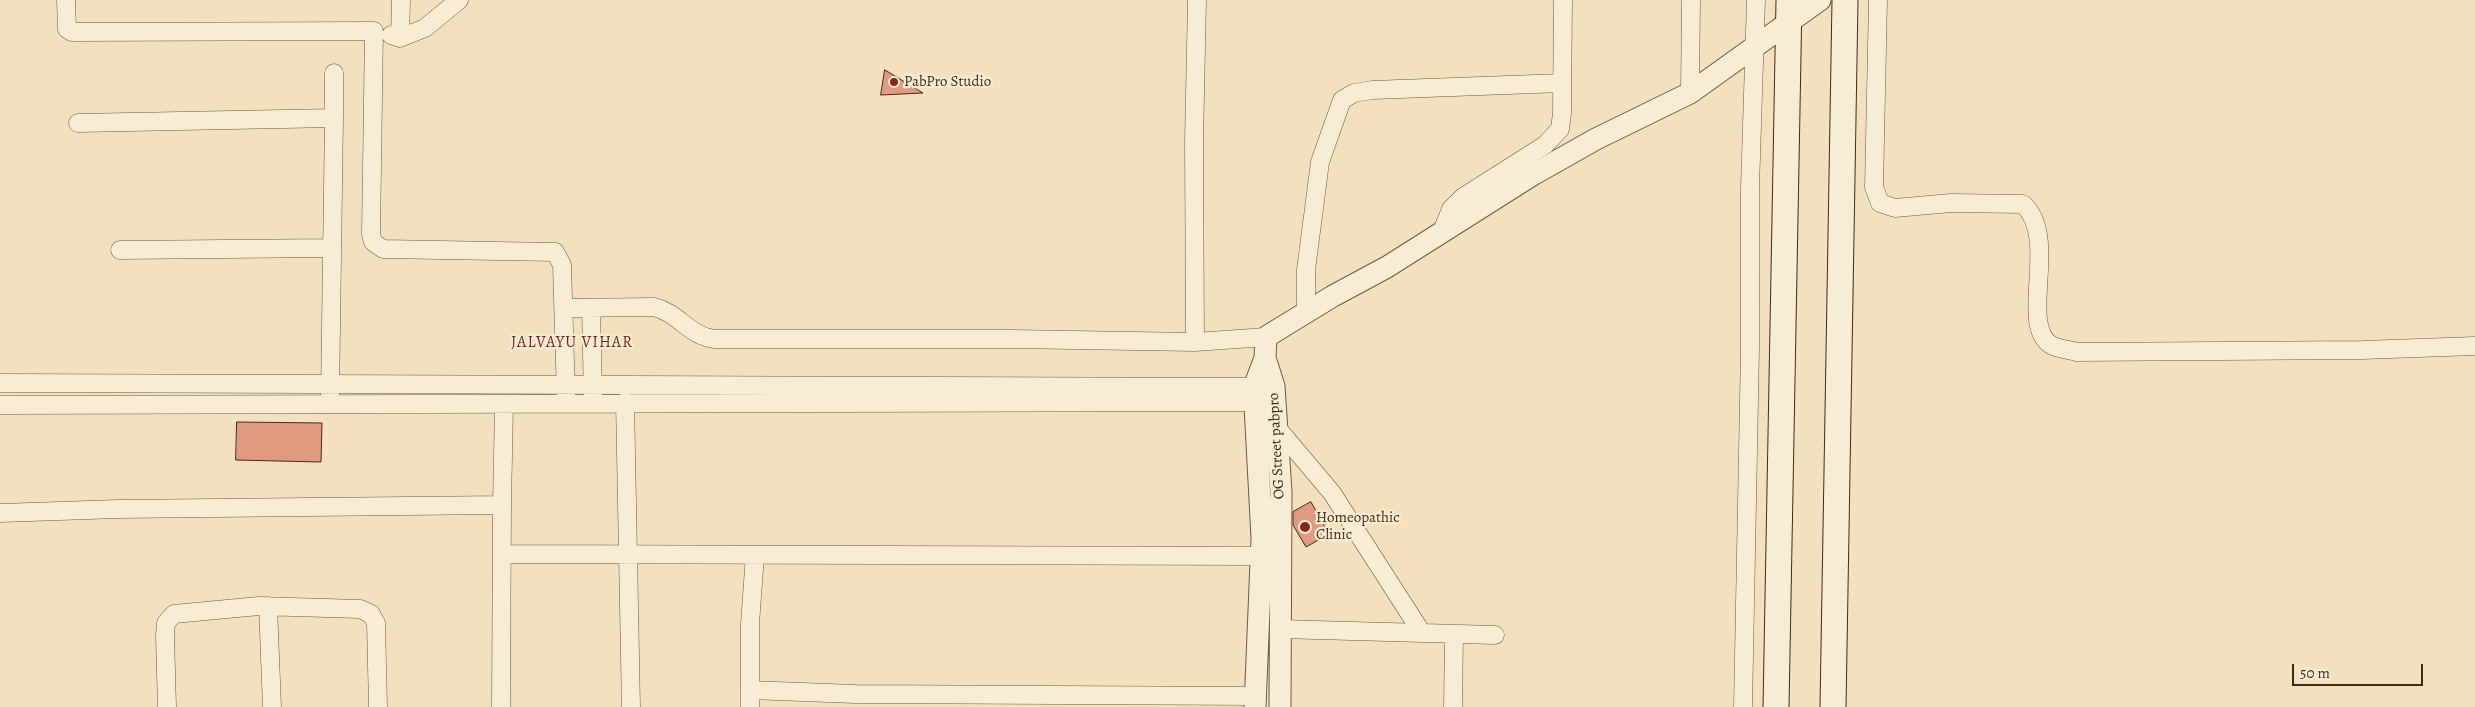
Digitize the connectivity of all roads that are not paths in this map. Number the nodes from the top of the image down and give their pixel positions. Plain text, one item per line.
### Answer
1 (66, 0) edge
2 (401, 0) edge
3 (459, 0) edge
4 (1197, 0) edge
5 (1563, 0) edge
6 (1691, 0) edge
7 (1756, 0) edge
8 (1820, 0) edge
9 (1845, 0) edge
10 (1878, 0) edge
11 (1788, 12) edge
12 (374, 31) junction
13 (400, 38) junction
14 (1756, 46) junction
15 (334, 73) dead end
16 (1562, 83) junction
17 (1690, 92) junction
18 (334, 118) junction
19 (78, 123) dead end
20 (1443, 229) junction
21 (331, 248) junction
22 (120, 250) dead end
23 (564, 308) junction
24 (592, 308) junction
25 (1306, 312) junction
26 (1266, 337) junction
27 (1195, 342) junction
28 (2475, 346) edge
29 (0, 383) edge
30 (330, 385) junction
31 (565, 385) junction
32 (593, 394) junction
33 (1265, 394) junction
34 (625, 402) junction
35 (566, 403) junction
36 (0, 405) edge
37 (330, 405) junction
38 (504, 405) junction
39 (1278, 429) junction
40 (502, 505) junction
41 (0, 513) edge
42 (502, 554) junction
43 (628, 555) junction
44 (755, 555) junction
45 (1262, 556) junction
46 (268, 606) junction
47 (1280, 629) junction
48 (1422, 633) junction
49 (1454, 634) junction
50 (1495, 635) dead end
51 (750, 699) edge
52 (1255, 702) edge
53 (167, 707) edge
54 (272, 707) edge
55 (378, 707) edge
56 (501, 707) edge
57 (631, 707) edge
58 (1280, 707) edge
59 (1453, 707) edge
60 (1743, 707) edge
61 (1776, 707) edge
62 (1833, 707) edge

1 - 12 street
2 - 13 street
3 - 13 street
4 - 27 street
5 - 16 street
6 - 17 street
7 - 14 street
8 - 11 street
9 - 62 main road
10 - 28 street
11 - 14 street
11 - 61 main road
12 - 13 street
12 - 23 street
14 - 17 street
14 - 60 street
15 - 18 street
16 - 20 street
16 - 25 street
17 - 20 street
18 - 19 street
18 - 21 street
20 - 25 street
21 - 22 street
21 - 30 street
23 - 24 street
23 - 31 street
24 - 27 street
24 - 32 street
25 - 26 street
26 - 27 street
26 - 33 street, OG Street pabpro
29 - 30 street
30 - 31 street
30 - 37 street
31 - 32 street
31 - 35 street
32 - 33 street
32 - 34 street
32 - 35 street
33 - 34 street
33 - 39 street, OG Street pabpro
33 - 45 street, OG Street pabpro
34 - 43 street
35 - 38 street
36 - 37 street
37 - 38 street
38 - 40 street
39 - 47 street, OG Street pabpro
39 - 48 street
40 - 41 street
40 - 42 street
42 - 43 street
42 - 56 street
43 - 44 street
43 - 57 street
44 - 45 street
44 - 51 street
45 - 52 street, OG Street pabpro
46 - 53 street
46 - 54 street
46 - 55 street
47 - 48 street
47 - 58 street, OG Street pabpro
48 - 49 street
49 - 50 street
49 - 59 street
51 - 52 street

